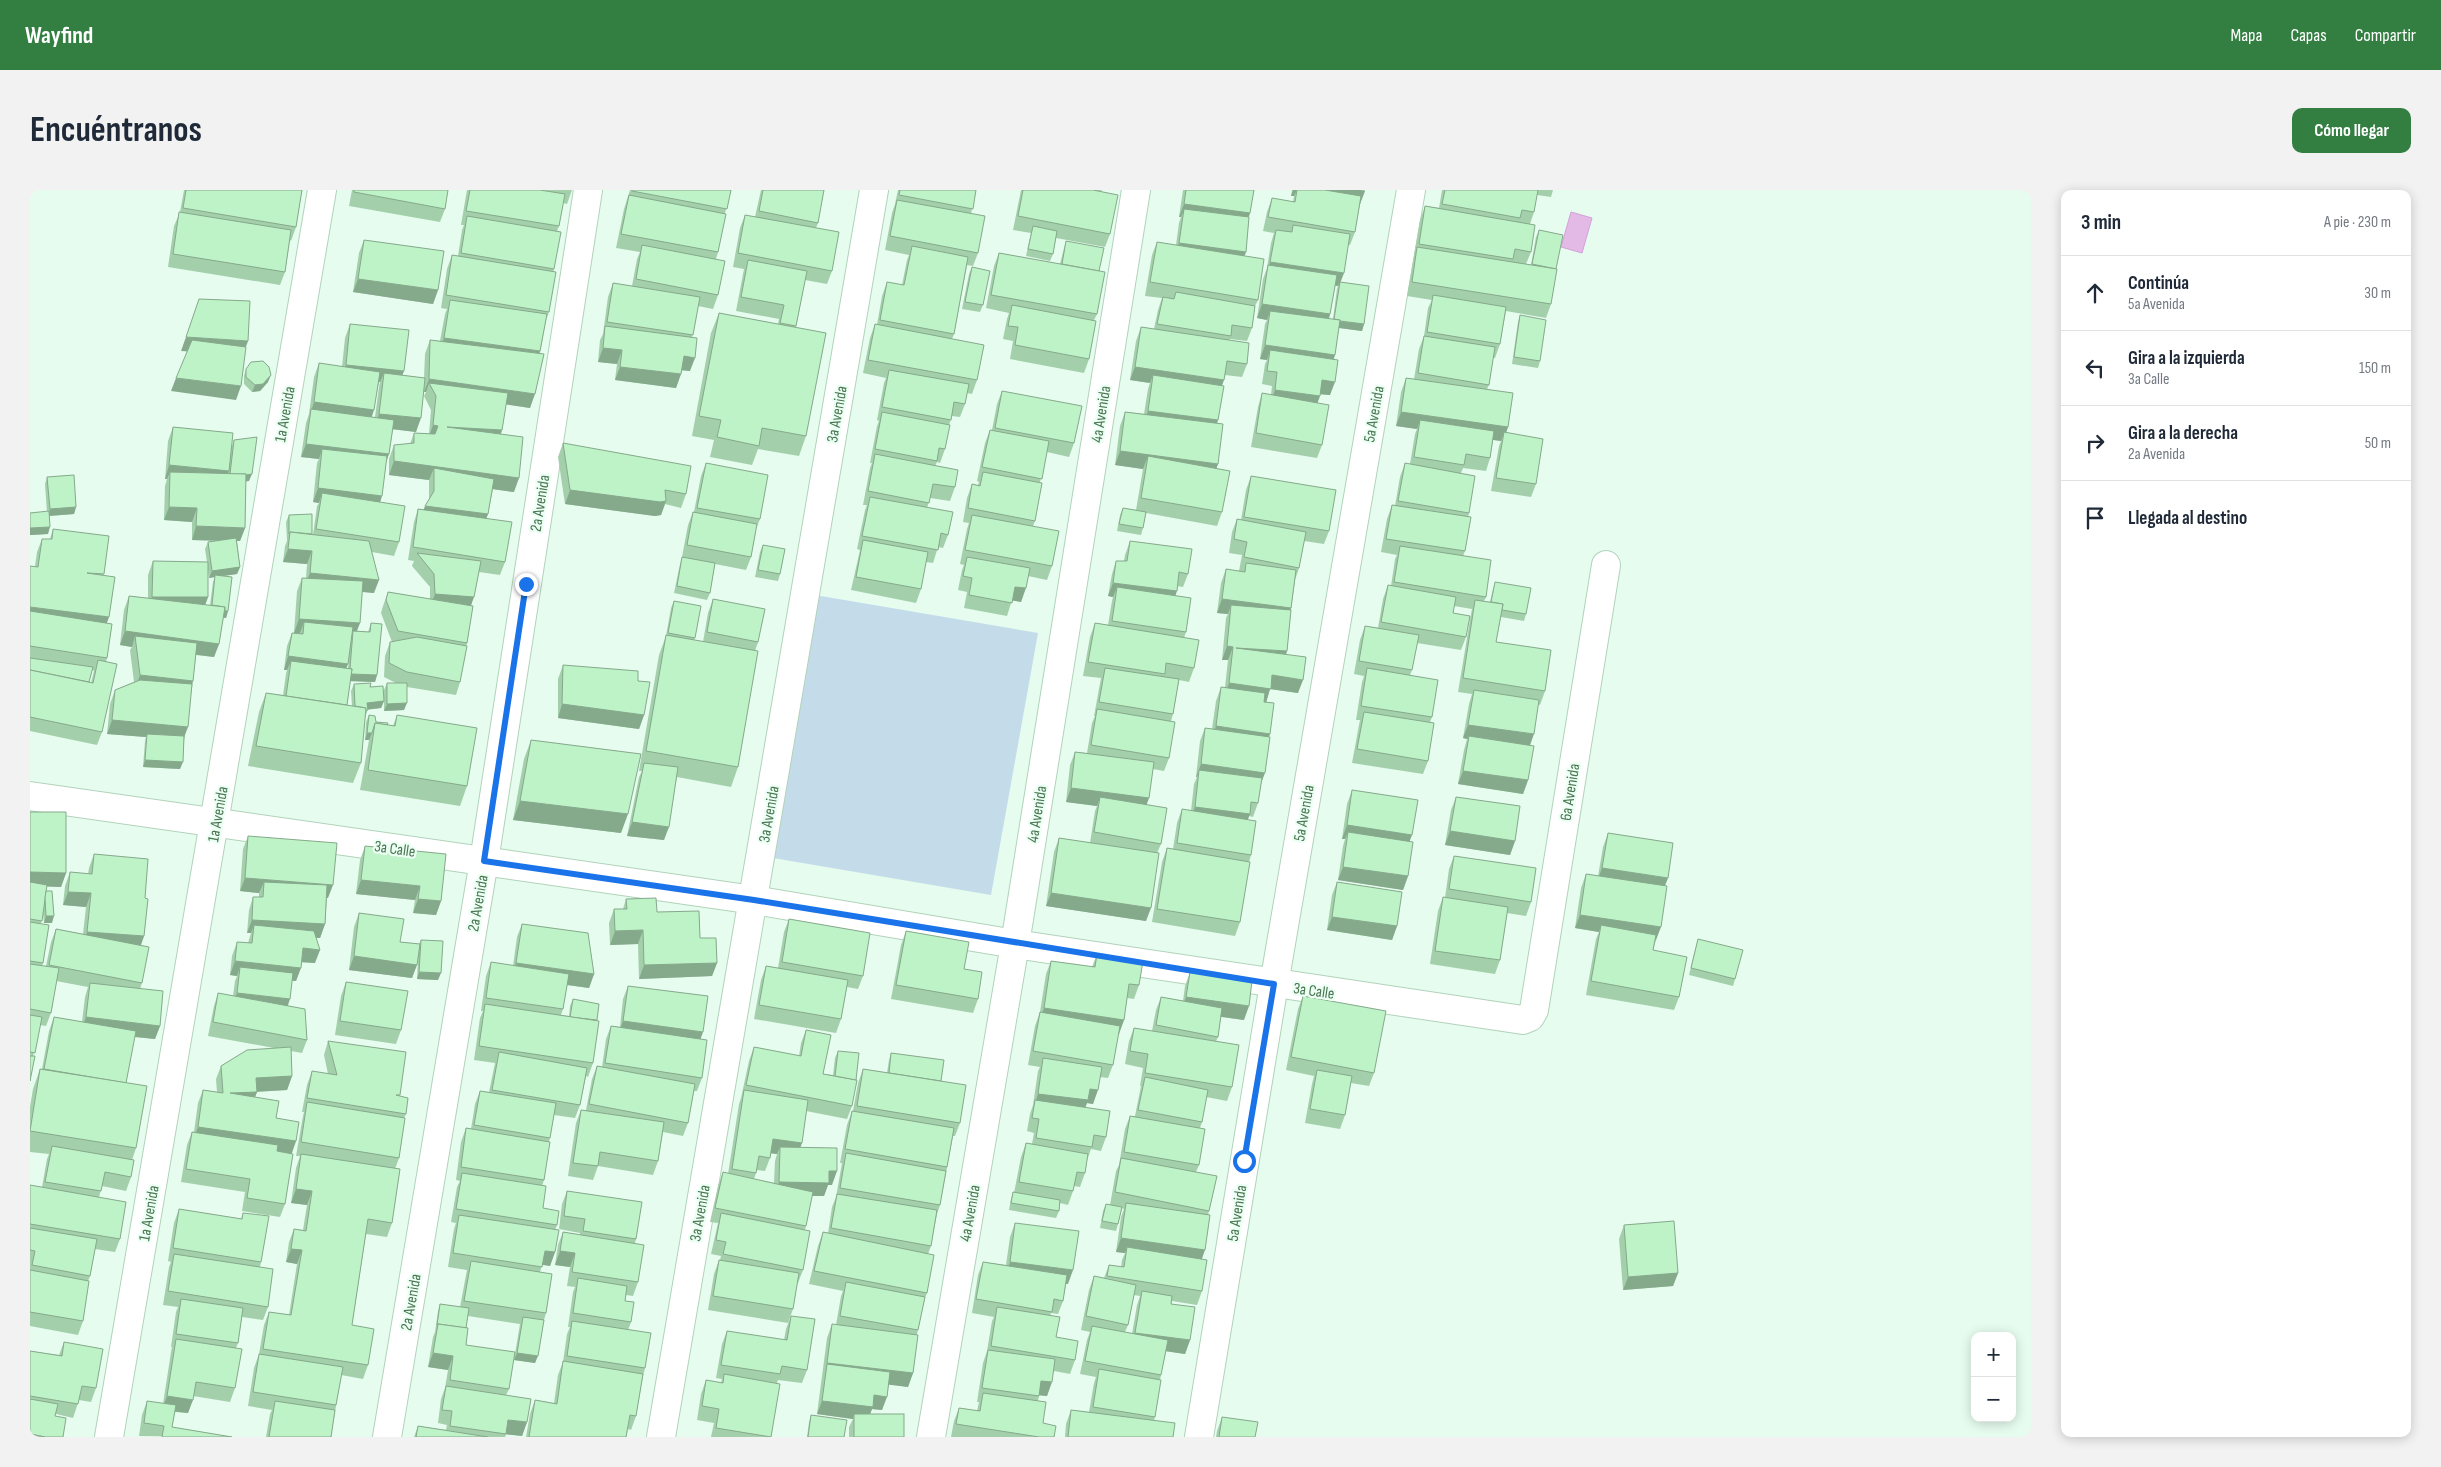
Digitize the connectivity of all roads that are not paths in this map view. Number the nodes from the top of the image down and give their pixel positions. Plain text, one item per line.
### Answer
1 (322, 190) edge
2 (588, 190) edge
3 (874, 190) edge
4 (1136, 190) edge
5 (1411, 190) edge
6 (1606, 565) dead end
7 (30, 796) edge
8 (216, 822) junction
9 (484, 861) junction
10 (754, 900) junction
11 (1015, 944) junction
12 (1274, 984) junction
13 (1530, 1017) joint
14 (109, 1437) edge
15 (387, 1437) edge
16 (660, 1437) edge
17 (931, 1437) edge
18 (1199, 1437) edge

1 - 8 street, 1a Avenida
2 - 9 street, 2a Avenida
3 - 10 street, 3a Avenida
4 - 11 street, 4a Avenida
5 - 12 street, 5a Avenida
6 - 13 street, 6a Avenida
7 - 8 street, 3a Calle
8 - 9 street, 3a Calle
8 - 14 street, 1a Avenida
9 - 10 street, 3a Calle
9 - 15 street, 2a Avenida
10 - 11 street, 3a Calle
10 - 16 street, 3a Avenida
11 - 12 street, 3a Calle
11 - 17 street, 4a Avenida
12 - 13 street, 3a Calle
12 - 18 street, 5a Avenida

